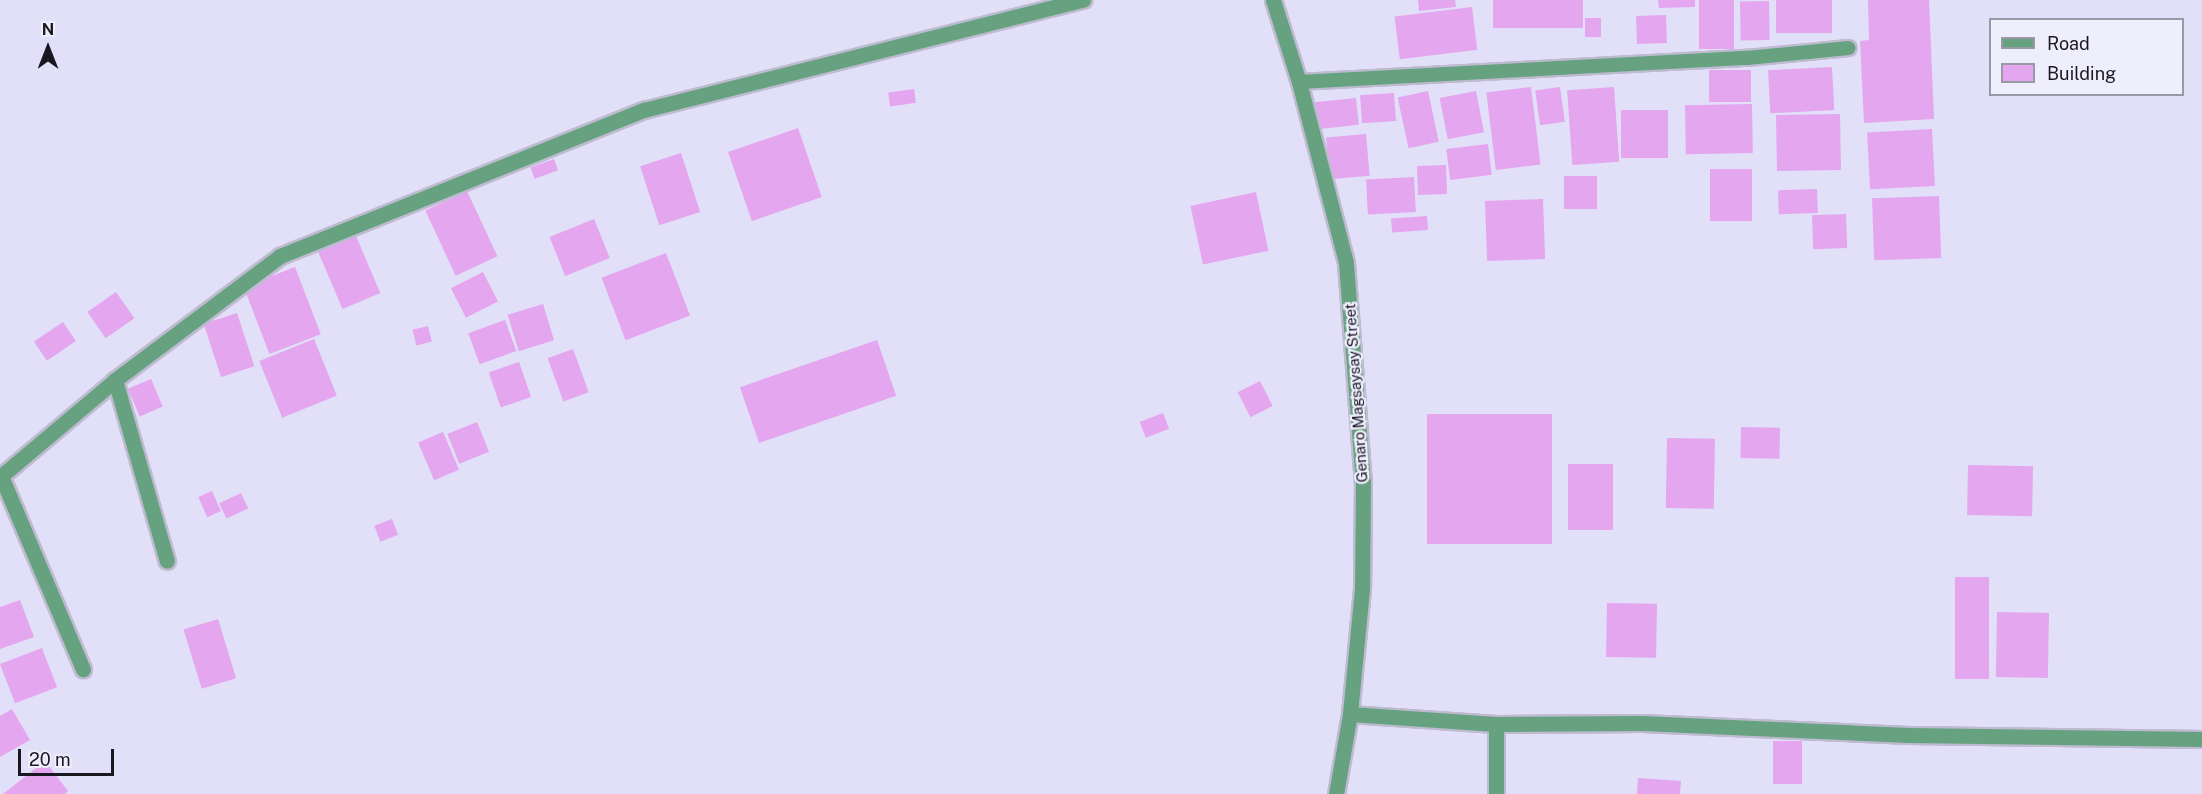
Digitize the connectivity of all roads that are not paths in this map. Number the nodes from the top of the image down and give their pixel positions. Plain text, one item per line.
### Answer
1 (1083, 0) edge
2 (1273, 0) edge
3 (1849, 48) dead end
4 (1299, 82) junction
5 (115, 380) junction
6 (1, 476) edge
7 (167, 561) dead end
8 (83, 669) dead end
9 (1350, 714) junction
10 (1496, 724) junction
11 (2202, 739) edge
12 (1336, 794) edge
13 (1496, 794) edge

1 - 5 street
2 - 4 street, Genaro Magsaysay Street
3 - 4 lane
4 - 9 street, Genaro Magsaysay Street
5 - 6 street
5 - 7 street
6 - 8 street
9 - 10 street
9 - 12 street, Genaro Magsaysay Street
10 - 11 street
10 - 13 street

